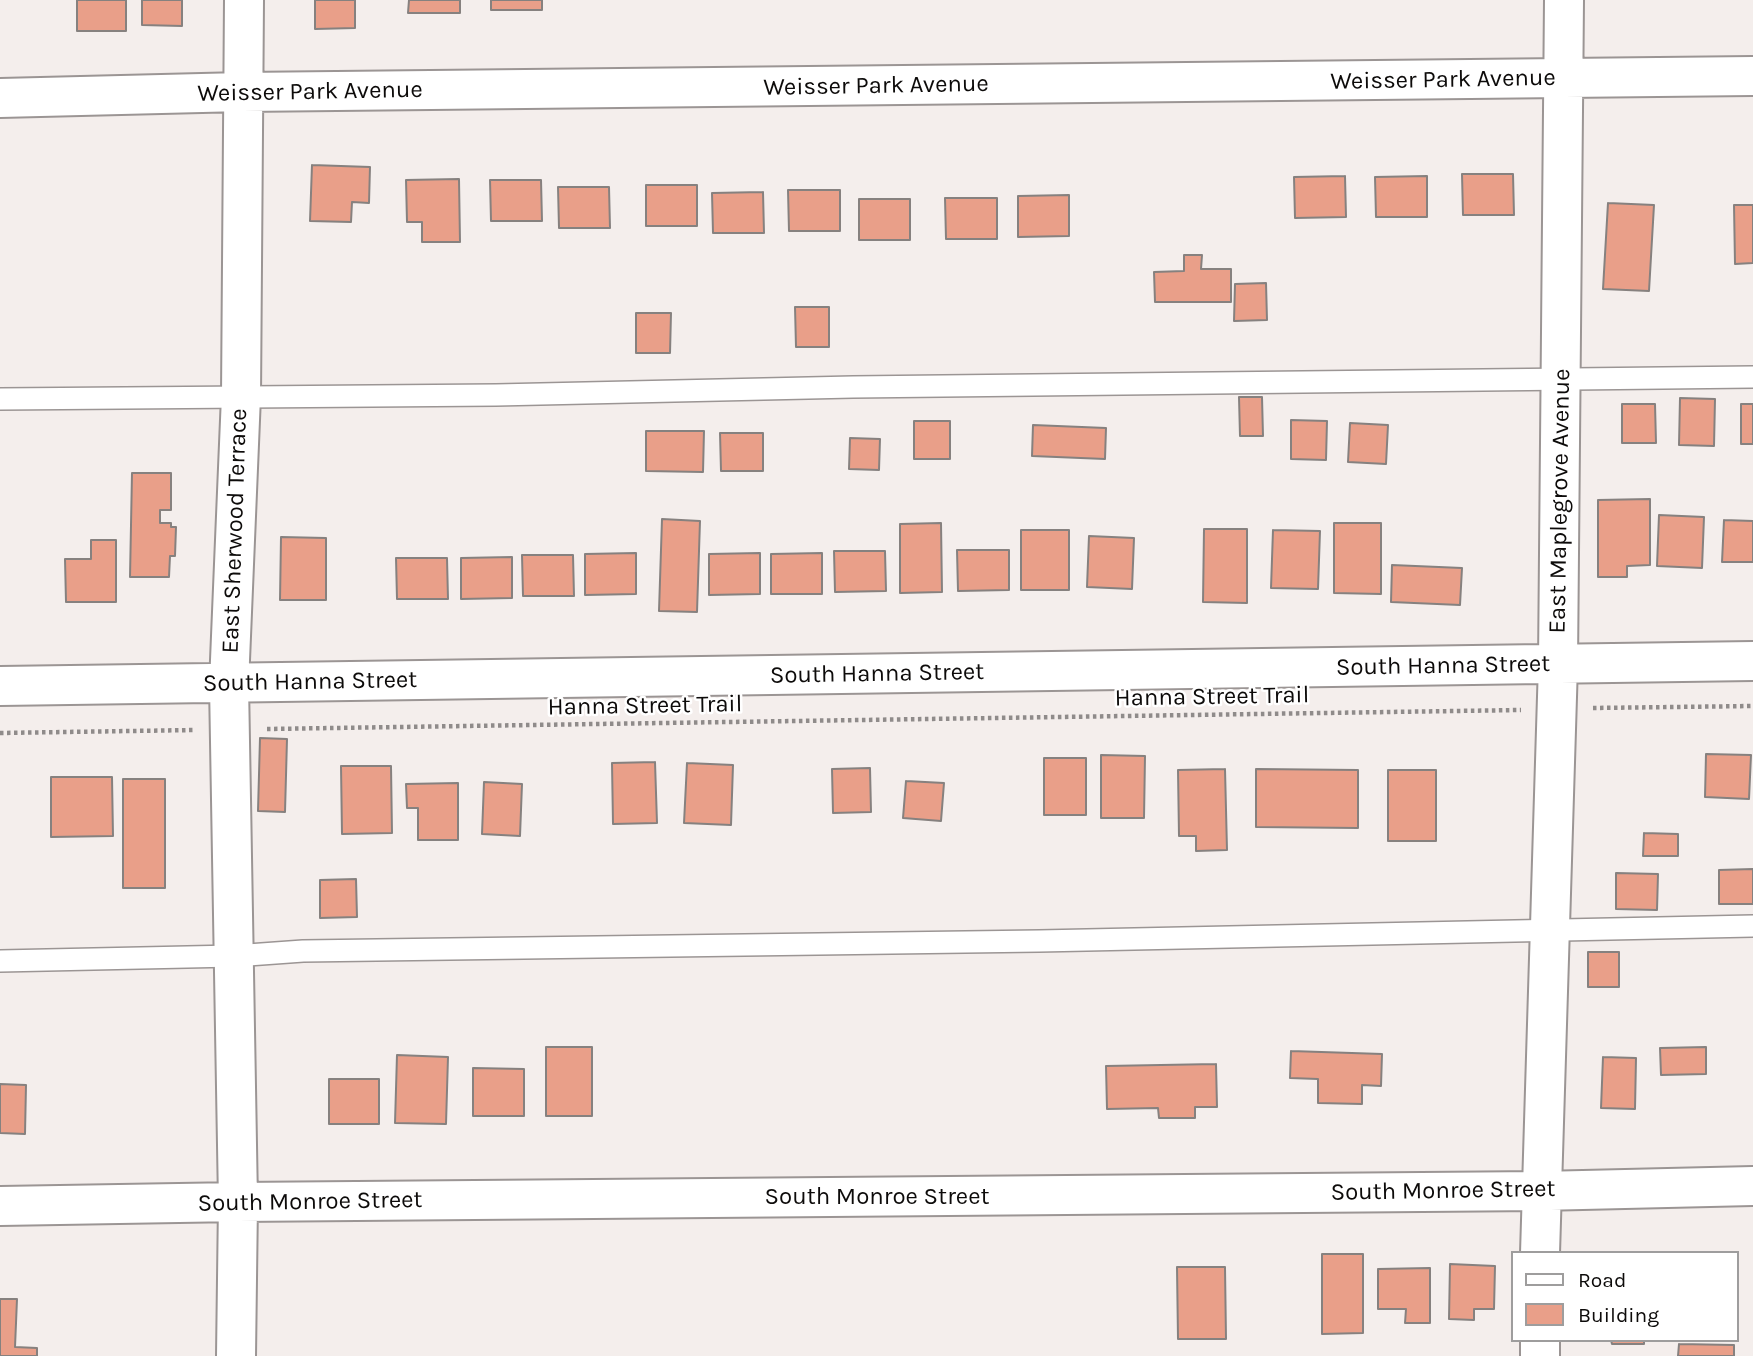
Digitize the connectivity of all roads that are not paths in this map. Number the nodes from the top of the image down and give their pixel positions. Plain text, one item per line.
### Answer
1 (244, 0) edge
2 (1564, 0) edge
3 (1753, 76) edge
4 (1563, 78) junction
5 (242, 92) junction
6 (0, 98) edge
7 (1753, 377) edge
8 (1561, 379) junction
9 (241, 396) junction
10 (0, 399) edge
11 (1753, 661) edge
12 (1558, 664) junction
13 (229, 684) junction
14 (0, 686) edge
15 (1753, 926) edge
16 (1549, 932) junction
17 (234, 956) junction
18 (0, 961) edge
19 (1753, 1186) edge
20 (1541, 1191) junction
21 (238, 1202) junction
22 (0, 1206) edge
23 (1540, 1251) edge
24 (236, 1356) edge

1 - 5 street, East Sherwood Terrace
2 - 4 street, East Maplegrove Avenue
3 - 4 street, Weisser Park Avenue
4 - 5 street, Weisser Park Avenue
4 - 8 street, East Maplegrove Avenue
5 - 6 street, Weisser Park Avenue
5 - 9 street, East Sherwood Terrace
7 - 8 lane
8 - 9 lane
8 - 12 street, East Maplegrove Avenue
9 - 10 lane
9 - 13 street, East Sherwood Terrace
11 - 12 street, South Hanna Street
12 - 13 street, South Hanna Street
12 - 16 street, East Maplegrove Avenue
13 - 14 street, South Hanna Street
13 - 17 street, East Sherwood Terrace
15 - 16 lane
16 - 17 lane
16 - 20 street, East Maplegrove Avenue
17 - 18 lane
17 - 21 street, East Sherwood Terrace
19 - 20 street, South Monroe Street
20 - 21 street, South Monroe Street
20 - 23 street, East Maplegrove Avenue
21 - 22 street, South Monroe Street
21 - 24 street, East Sherwood Terrace

